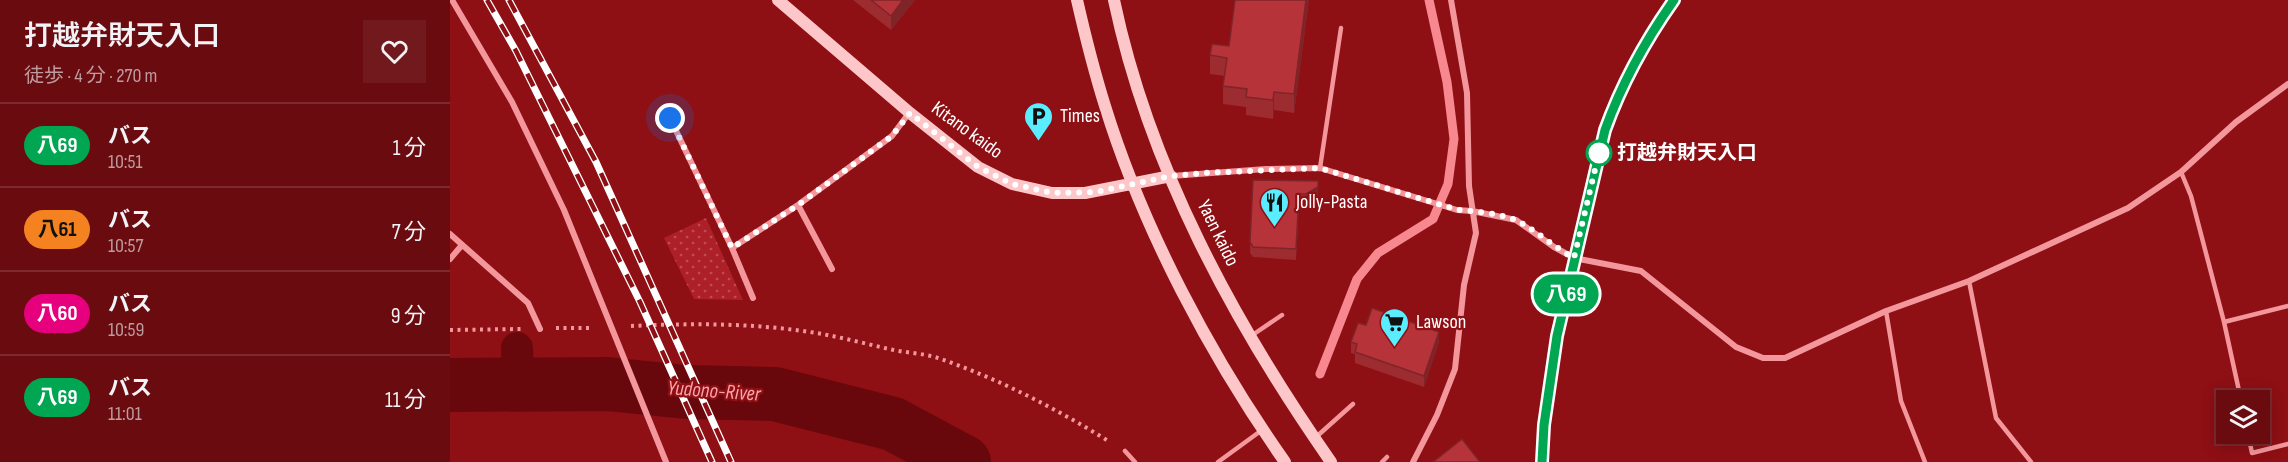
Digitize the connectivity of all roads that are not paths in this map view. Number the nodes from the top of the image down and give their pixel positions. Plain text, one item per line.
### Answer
1 (452, 0) edge
2 (778, 0) edge
3 (1077, 0) edge
4 (1114, 0) edge
5 (1451, 0) edge
6 (1674, 0) edge
7 (1341, 27) dead end
8 (2288, 84) edge
9 (910, 113) junction
10 (670, 118) dead end
11 (1320, 168) junction
12 (2181, 172) junction
13 (1171, 176) junction
14 (1369, 182) junction
15 (1134, 184) junction
16 (1367, 190) dead end
17 (798, 205) junction
18 (1472, 210) junction
19 (450, 234) edge
20 (462, 245) junction
21 (732, 248) junction
22 (450, 258) edge
23 (1574, 258) junction
24 (832, 269) dead end
25 (1969, 281) junction
26 (753, 298) dead end
27 (2288, 306) edge
28 (1886, 311) junction
29 (1282, 315) dead end
30 (2224, 322) junction
31 (540, 329) road end
32 (1251, 336) junction
33 (2239, 390) edge
34 (1353, 404) dead end
35 (1262, 429) junction
36 (1315, 439) junction
37 (2250, 444) edge
38 (2288, 444) edge
39 (1125, 451) road end
40 (1387, 457) dead end
41 (666, 462) edge
42 (1135, 462) edge
43 (1218, 462) edge
44 (1285, 462) edge
45 (1331, 462) edge
46 (1382, 462) edge
47 (1413, 462) edge
48 (1542, 462) edge
49 (1925, 462) edge
50 (2031, 462) edge

1 - 41 street
2 - 9 main road, Kitano kaido
3 - 15 main road
4 - 13 main road, Yaen kaido
5 - 18 street
6 - 23 street
7 - 11 lane
8 - 12 street
9 - 15 main road, Kitano kaido
9 - 17 street
10 - 21 street
11 - 13 street
11 - 14 street
12 - 25 street
12 - 30 lane
13 - 15 main road, Kitano kaido
13 - 32 main road, Yaen kaido
14 - 16 lane
14 - 18 street
15 - 35 main road
17 - 21 street
17 - 24 street
18 - 23 street
18 - 47 street
19 - 20 street
20 - 22 street
20 - 31 street
21 - 26 street
23 - 28 street
23 - 48 street
25 - 28 street
25 - 50 lane
27 - 30 lane
28 - 49 lane
29 - 32 lane
30 - 33 lane
32 - 36 main road, Yaen kaido
34 - 36 lane
35 - 43 lane
35 - 44 main road
36 - 45 main road, Yaen kaido
37 - 38 lane
39 - 42 lane
40 - 46 lane

